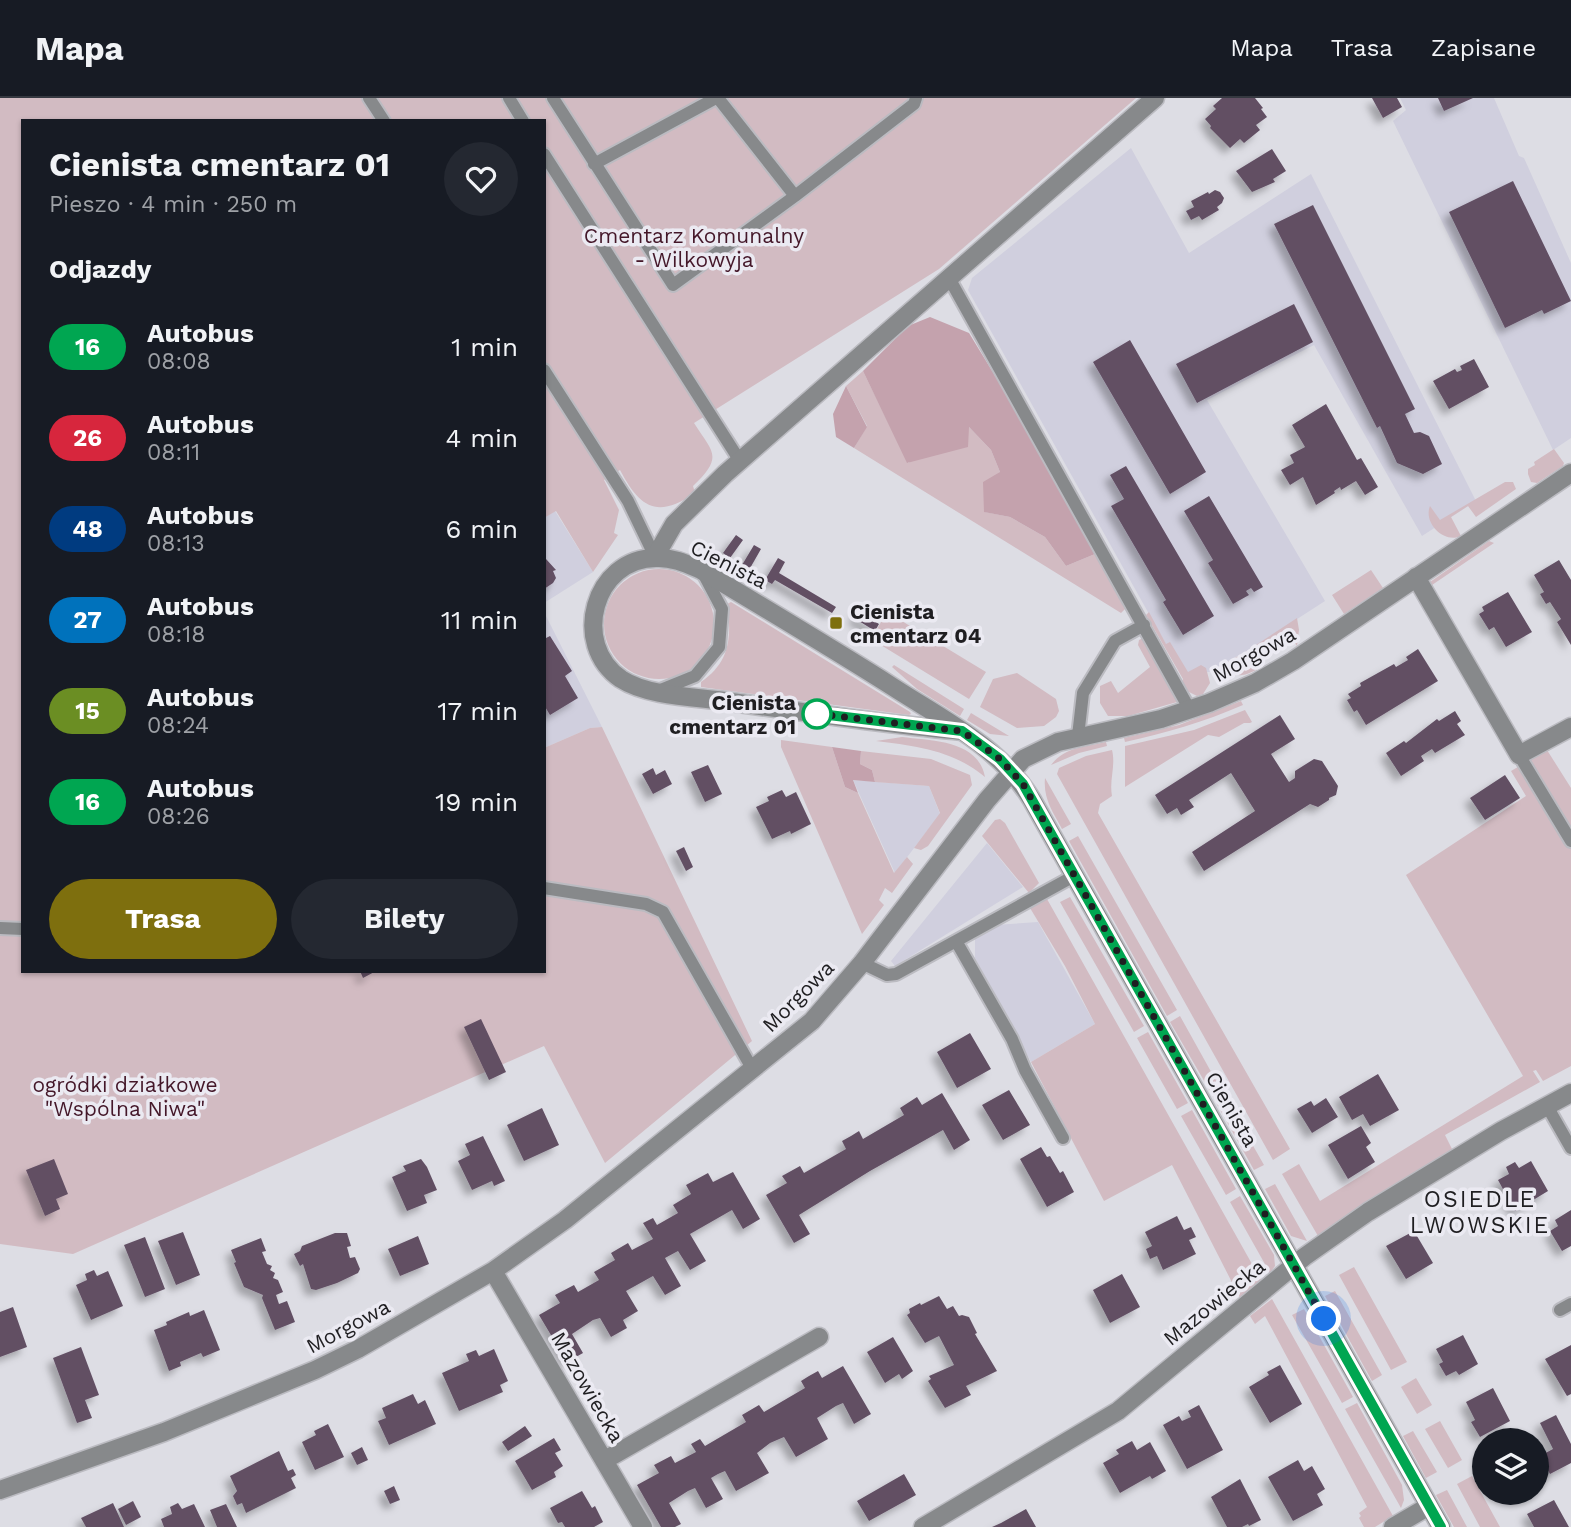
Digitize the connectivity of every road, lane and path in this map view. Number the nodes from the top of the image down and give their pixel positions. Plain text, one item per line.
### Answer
1 (369, 98) edge
2 (509, 98) edge
3 (553, 98) edge
4 (717, 98) edge
5 (1155, 98) edge
6 (913, 100) edge
7 (383, 119) edge
8 (522, 119) edge
9 (546, 156) edge
10 (594, 164) junction
11 (795, 196) junction
12 (949, 278) junction
13 (546, 373) edge
14 (740, 461) junction
15 (1571, 473) edge
16 (655, 557) junction
17 (701, 570) junction
18 (1416, 578) junction
19 (1144, 625) junction
20 (658, 691) junction
21 (1191, 710) junction
22 (1571, 727) edge
23 (962, 731) junction
24 (1078, 736) junction
25 (1519, 755) junction
26 (1011, 770) junction
27 (1571, 841) edge
28 (1074, 876) junction
29 (546, 888) edge
30 (0, 928) edge
31 (21, 929) edge
32 (956, 941) junction
33 (862, 963) junction
34 (753, 1070) junction
35 (1571, 1093) edge
36 (1547, 1106) junction
37 (1063, 1138) dead end
38 (1571, 1148) edge
39 (1294, 1266) junction
40 (493, 1271) junction
41 (819, 1337) dead end
42 (605, 1460) junction
43 (0, 1490) edge
44 (1429, 1506) junction
45 (643, 1527) edge
46 (923, 1527) edge
47 (1393, 1527) edge
48 (1441, 1527) edge

1 - 7 lane
2 - 8 lane
3 - 10 lane
4 - 10 lane
4 - 11 lane
5 - 12 street
6 - 11 lane
9 - 14 lane
10 - 11 lane
12 - 14 street
12 - 19 lane
13 - 16 lane
14 - 16 street
15 - 18 street, Morgowa
16 - 17 street, Cienista
16 - 20 street, Cienista
17 - 20 lane
17 - 23 street, Cienista
18 - 21 street, Morgowa
18 - 25 street
19 - 21 lane
19 - 24 lane
20 - 23 street, Cienista
21 - 24 street, Morgowa
22 - 25 street
23 - 26 street, Cienista
24 - 26 street, Morgowa
25 - 27 lane
26 - 28 street, Cienista
26 - 33 street, Morgowa
28 - 32 lane
28 - 39 street, Cienista
29 - 34 lane
30 - 31 lane
32 - 33 lane
32 - 37 lane
33 - 34 street, Morgowa
34 - 40 street, Morgowa
35 - 36 street, Mazowiecka
36 - 38 lane
36 - 39 street, Mazowiecka
39 - 44 street, Cienista
39 - 46 street, Mazowiecka
40 - 42 street, Mazowiecka
40 - 43 street, Morgowa
41 - 42 street
42 - 45 street, Mazowiecka
44 - 47 street
44 - 48 street, Cienista

